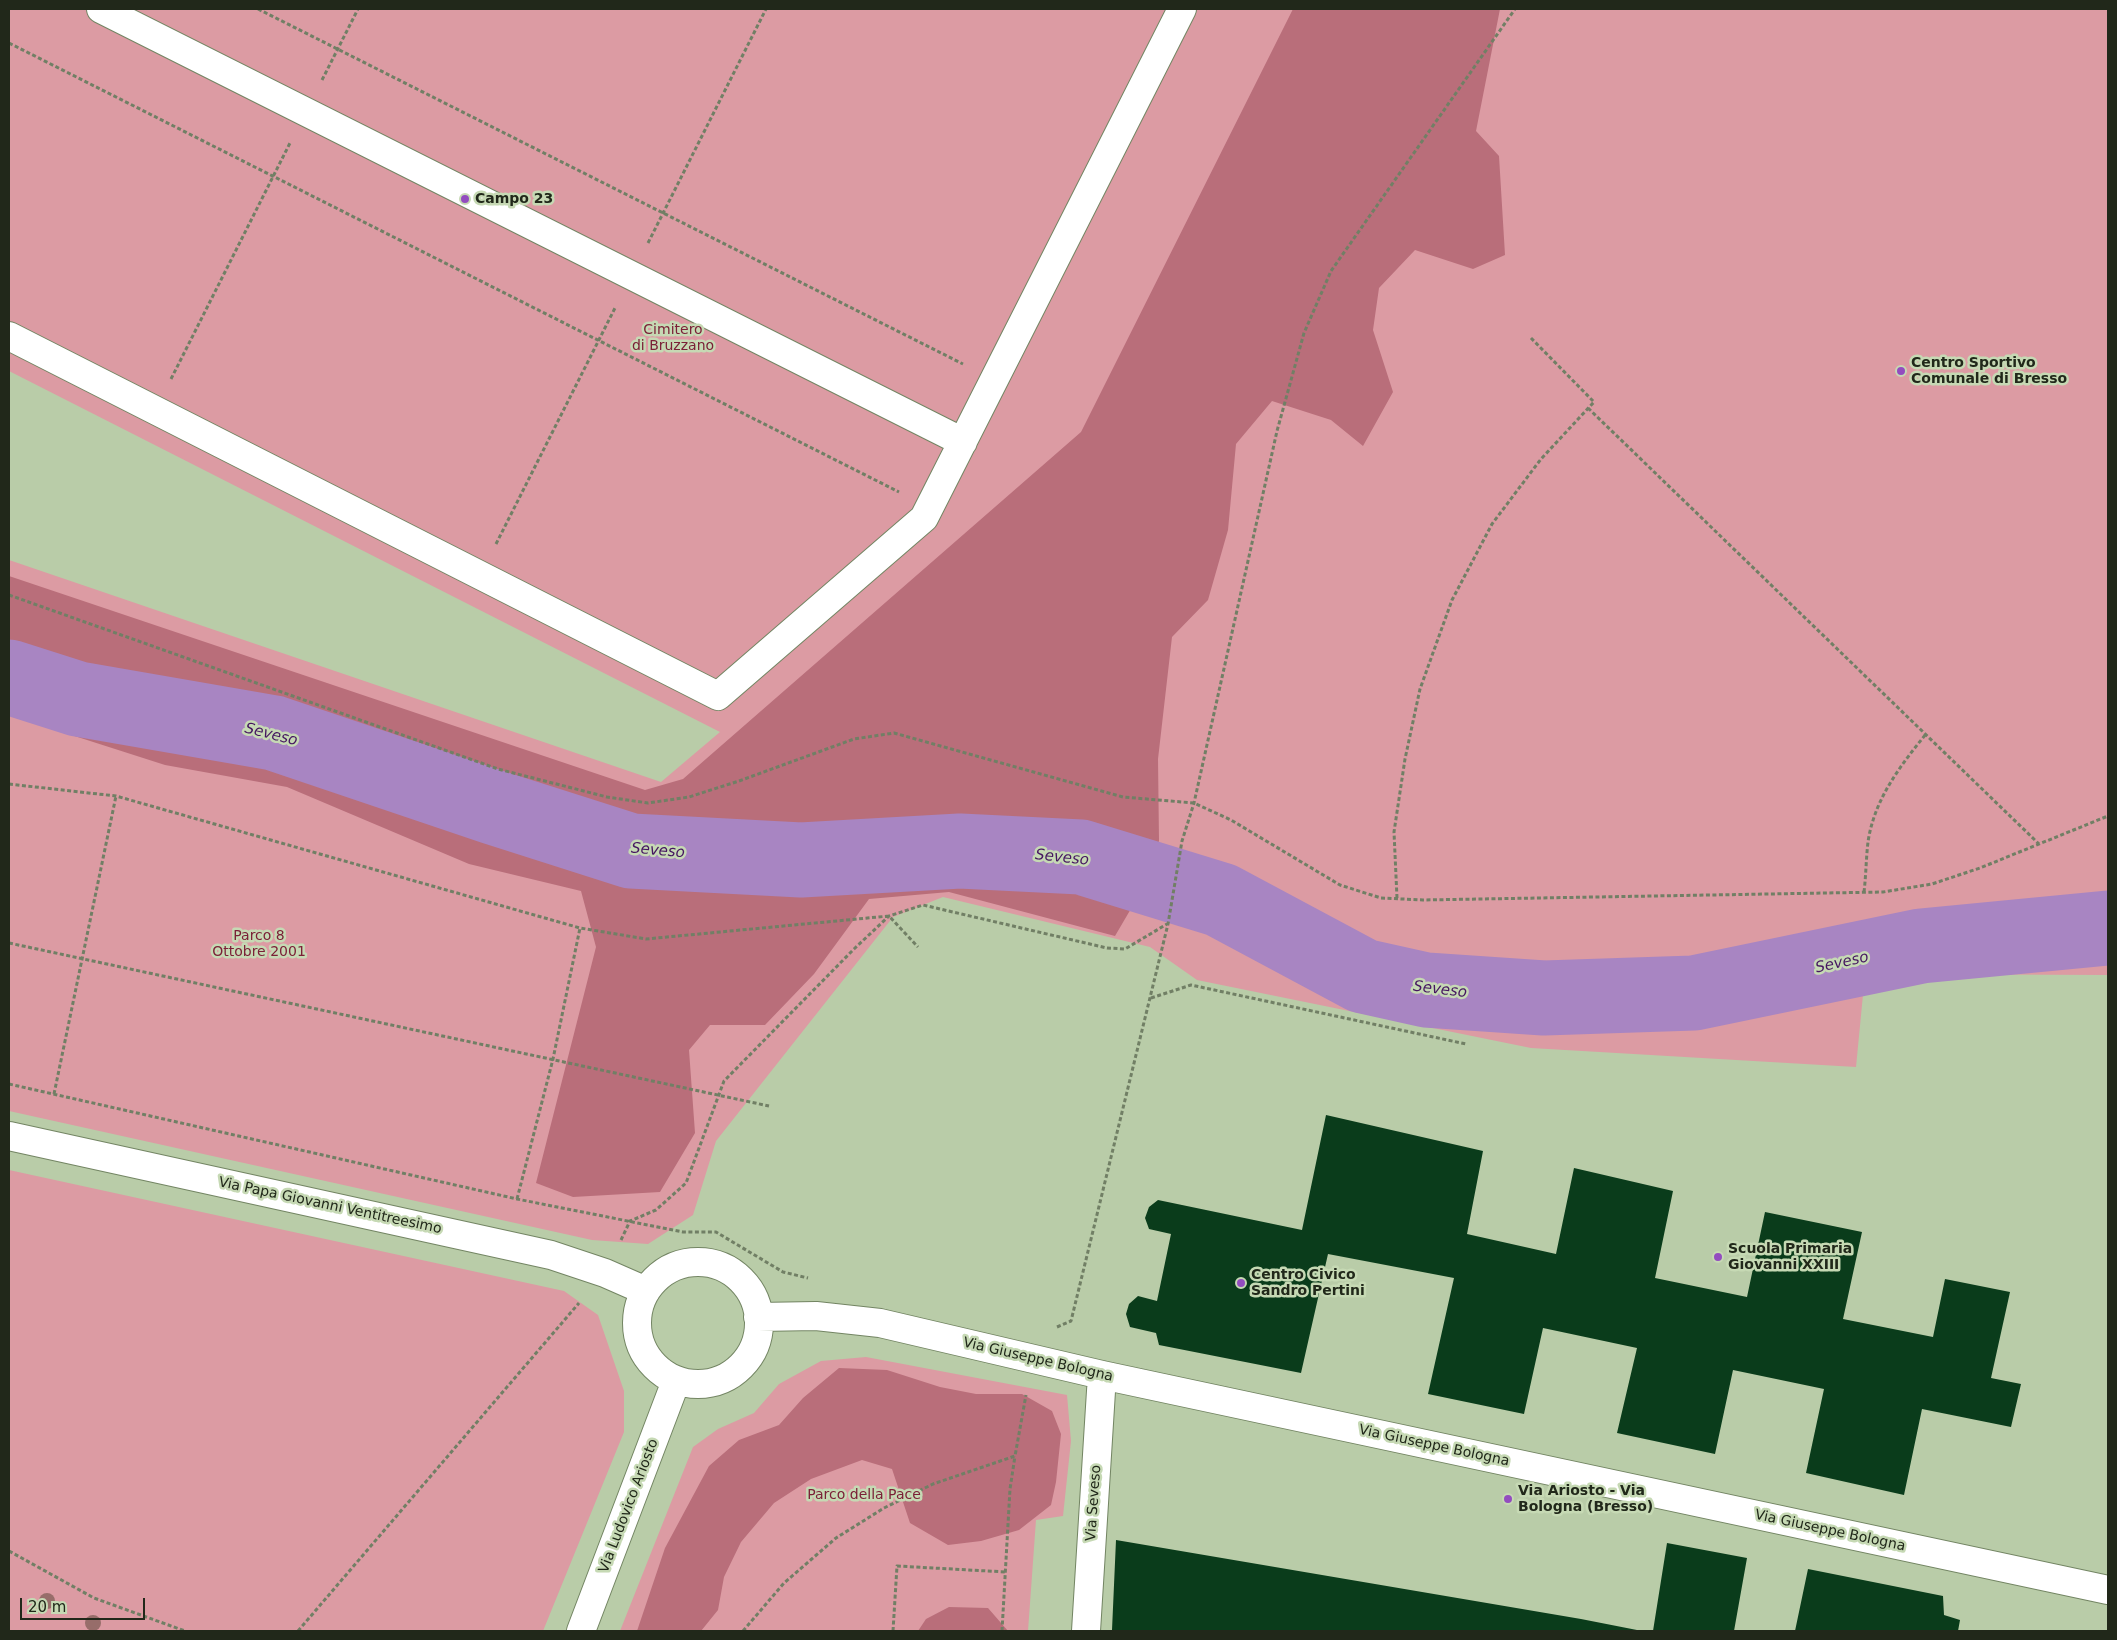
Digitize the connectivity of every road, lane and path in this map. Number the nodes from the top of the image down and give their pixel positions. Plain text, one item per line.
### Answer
1 (101, 9) edge
2 (258, 9) edge
3 (358, 9) edge
4 (1182, 9) edge
5 (1516, 9) edge
6 (9, 43) edge
7 (338, 49) junction
8 (306, 112) junction
9 (274, 176) junction
10 (9, 336) edge
11 (1530, 337) dead end
12 (994, 380) junction
13 (1588, 408) junction
14 (155, 410) junction
15 (963, 442) junction
16 (930, 507) junction
17 (9, 595) edge
18 (1926, 734) junction
19 (9, 784) edge
20 (116, 796) junction
21 (1194, 803) junction
22 (2108, 816) edge
23 (2039, 844) junction
24 (1864, 892) junction
25 (1397, 898) junction
26 (889, 916) junction
27 (580, 928) junction
28 (9, 943) edge
29 (918, 947) dead end
30 (82, 959) junction
31 (1150, 998) dead end
32 (1466, 1044) dead end
33 (553, 1060) junction
34 (9, 1084) edge
35 (54, 1094) junction
36 (720, 1094) junction
37 (769, 1106) dead end
38 (9, 1136) edge
39 (517, 1199) junction
40 (630, 1221) junction
41 (605, 1273) junction
42 (811, 1279) dead end
43 (646, 1291) junction
44 (758, 1318) junction
45 (1102, 1374) junction
46 (676, 1381) junction
47 (1015, 1456) dead end
48 (9, 1552) edge
49 (1006, 1572) junction
50 (2108, 1590) edge
51 (184, 1631) edge
52 (298, 1631) edge
53 (581, 1631) edge
54 (893, 1631) edge
55 (1002, 1631) edge
56 (1086, 1631) edge

1 - 8 street
2 - 7 path
3 - 7 path
4 - 12 street
5 - 21 path
6 - 9 path
7 - 8 path
7 - 12 path
8 - 9 path
8 - 15 street
9 - 14 path
9 - 16 path
10 - 14 street
11 - 13 path
12 - 15 street
13 - 18 path
13 - 25 path
14 - 16 street
15 - 16 street
17 - 21 path
18 - 23 path
18 - 24 path
19 - 20 path
20 - 27 path
20 - 30 path
21 - 25 path
21 - 26 path
22 - 23 path
23 - 24 path
24 - 25 path
26 - 27 path
26 - 29 path
26 - 36 path
27 - 33 path
28 - 30 path
30 - 33 path
30 - 35 path
31 - 32 path
33 - 36 path
33 - 39 path
34 - 35 path
35 - 39 path
36 - 37 path
36 - 40 path
38 - 41 street, Via Papa Giovanni Ventitreesimo
39 - 40 path
40 - 41 path
40 - 42 path
41 - 43 street, Via Papa Giovanni Ventitreesimo
41 - 52 path
43 - 44 street
43 - 46 street
44 - 45 street, Via Giuseppe Bologna
44 - 46 street
45 - 50 street, Via Giuseppe Bologna
45 - 56 street, Via Seveso
46 - 53 street, Via Ludovico Ariosto
47 - 49 path
48 - 51 path
49 - 54 path
49 - 55 path

